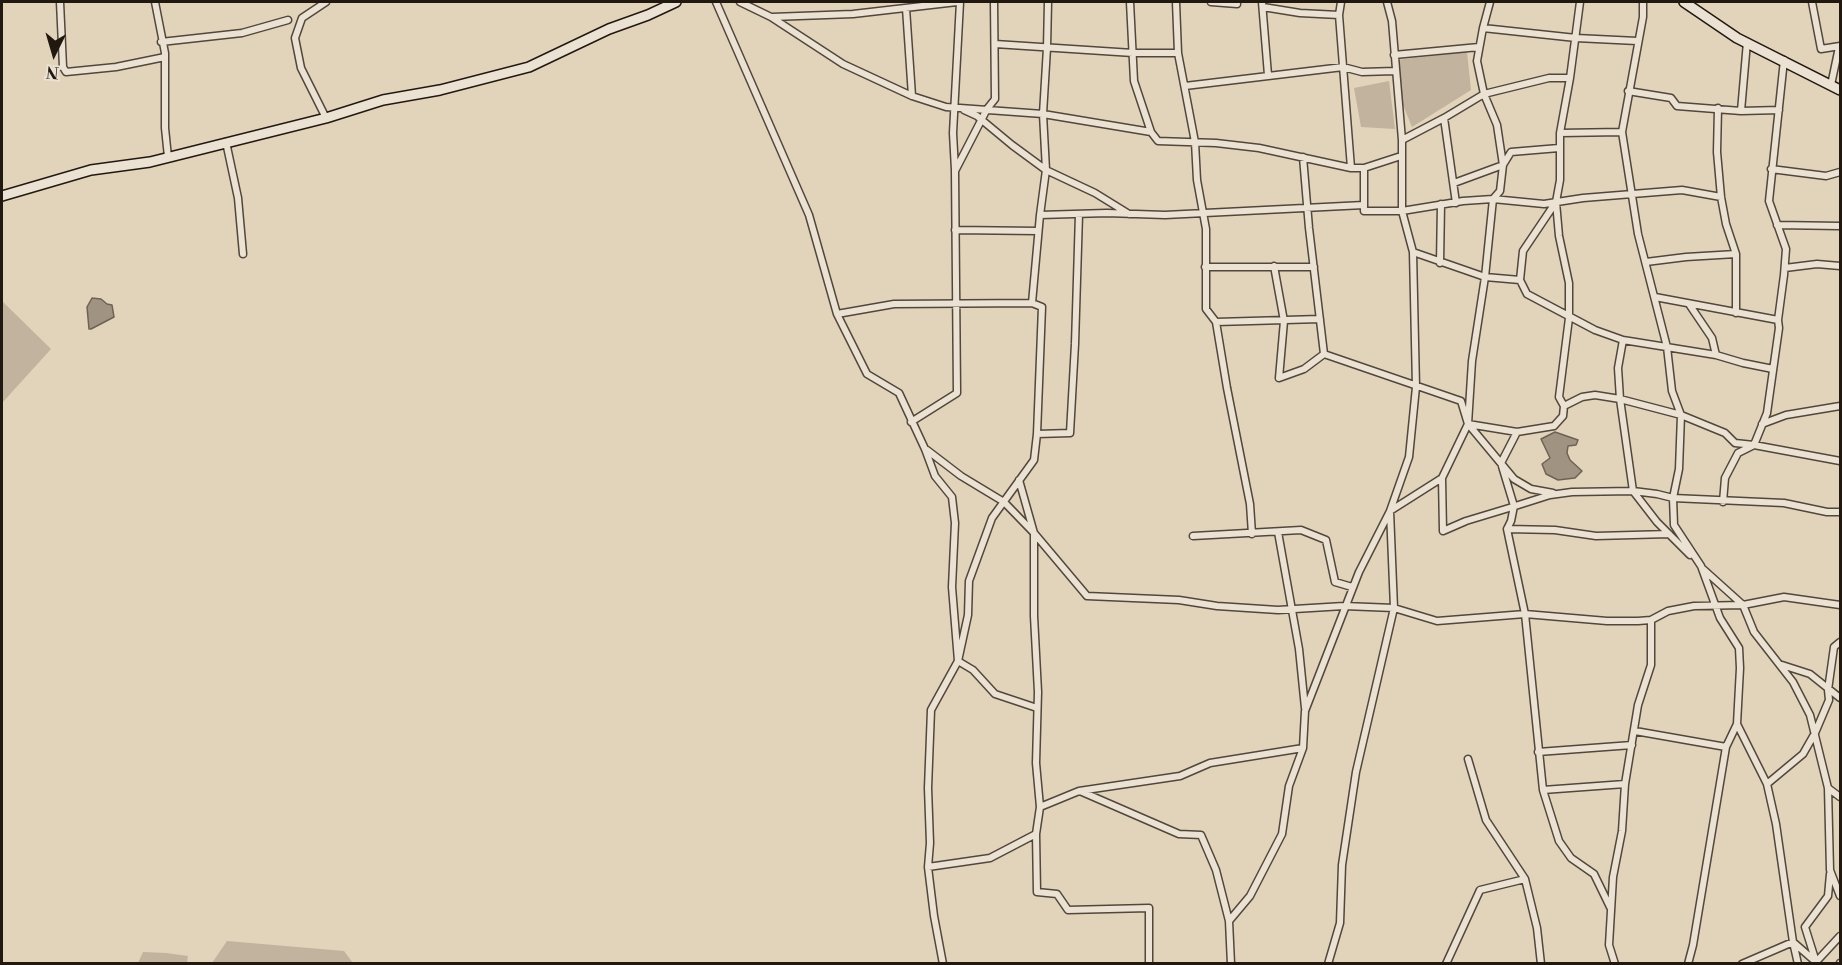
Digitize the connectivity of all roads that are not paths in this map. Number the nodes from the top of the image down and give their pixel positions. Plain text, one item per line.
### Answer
1 (60, 2) edge
2 (155, 2) edge
3 (326, 2) edge
4 (676, 2) edge
5 (716, 2) edge
6 (740, 2) edge
7 (958, 2) edge
8 (994, 2) edge
9 (1048, 2) edge
10 (1130, 2) edge
11 (1176, 2) edge
12 (1211, 2) edge
13 (1341, 2) edge
14 (1387, 2) edge
15 (1490, 2) edge
16 (1580, 2) edge
17 (1643, 2) edge
18 (1683, 2) edge
19 (1812, 2) edge
20 (1237, 4) dead end
21 (1262, 4) edge
22 (906, 8) junction
23 (1339, 15) junction
24 (771, 16) junction
25 (288, 20) dead end
26 (1482, 28) junction
27 (1576, 38) junction
28 (1637, 41) junction
29 (161, 42) junction
30 (1746, 42) junction
31 (995, 44) junction
32 (1479, 47) junction
33 (1840, 47) edge
34 (1047, 48) junction
35 (1133, 53) junction
36 (1178, 53) junction
37 (1394, 56) junction
38 (165, 57) junction
39 (1784, 60) junction
40 (1343, 67) junction
41 (1395, 71) junction
42 (1268, 75) junction
43 (1570, 78) junction
44 (1831, 85) junction
45 (1185, 86) junction
46 (1840, 90) edge
47 (1628, 91) junction
48 (1484, 94) junction
49 (912, 96) junction
50 (957, 107) junction
51 (1718, 108) junction
52 (987, 109) junction
53 (1779, 110) junction
54 (1742, 111) junction
55 (1043, 114) junction
56 (326, 118) junction
57 (1444, 118) junction
58 (982, 120) junction
59 (1151, 132) junction
60 (1622, 132) junction
61 (1560, 133) junction
62 (1402, 140) junction
63 (226, 142) junction
64 (1195, 142) junction
65 (1559, 148) junction
66 (1401, 156) junction
67 (168, 157) junction
68 (1303, 157) junction
69 (1503, 165) junction
70 (1351, 168) junction
71 (1364, 168) junction
72 (1771, 169) junction
73 (1046, 170) junction
74 (955, 171) junction
75 (1840, 171) edge
76 (1454, 183) junction
77 (1631, 195) junction
78 (2, 196) edge
79 (1721, 197) junction
80 (1493, 199) junction
81 (1556, 202) junction
82 (1455, 203) junction
83 (1441, 204) junction
84 (1364, 205) junction
85 (1307, 207) junction
86 (1402, 211) junction
87 (1205, 213) junction
88 (1079, 214) junction
89 (1040, 215) junction
90 (1130, 215) junction
91 (1777, 225) junction
92 (1840, 226) edge
93 (955, 230) junction
94 (1038, 231) junction
95 (1413, 252) junction
96 (243, 254) dead end
97 (1736, 254) junction
98 (1440, 262) junction
99 (1646, 262) junction
100 (1274, 266) junction
101 (1840, 266) edge
102 (1206, 267) junction
103 (1314, 267) junction
104 (1785, 267) junction
105 (1485, 277) junction
106 (1520, 280) junction
107 (1655, 297) junction
108 (957, 303) junction
109 (1032, 303) junction
110 (1689, 304) junction
111 (1736, 313) junction
112 (837, 314) junction
113 (1569, 318) junction
114 (1320, 319) junction
115 (1778, 320) junction
116 (1284, 321) junction
117 (1216, 322) junction
118 (1623, 340) junction
119 (1667, 347) junction
120 (1324, 354) junction
121 (1716, 354) junction
122 (1773, 369) junction
123 (1416, 387) junction
124 (1620, 399) junction
125 (1564, 406) junction
126 (1840, 406) edge
127 (1681, 415) junction
128 (911, 422) junction
129 (1468, 424) junction
130 (1762, 424) junction
131 (1517, 432) junction
132 (1037, 434) junction
133 (1754, 445) junction
134 (925, 449) junction
135 (1840, 461) edge
136 (1501, 463) junction
137 (1442, 478) junction
138 (1019, 480) junction
139 (1634, 491) junction
140 (1558, 494) junction
141 (1673, 498) junction
142 (1004, 502) junction
143 (1723, 502) junction
144 (1514, 506) junction
145 (1390, 512) junction
146 (1840, 512) edge
147 (1507, 530) junction
148 (1278, 532) junction
149 (1034, 533) junction
150 (1252, 534) junction
151 (1669, 534) junction
152 (1193, 536) dead end
153 (1701, 566) junction
154 (1352, 587) junction
155 (1743, 605) junction
156 (1840, 605) edge
157 (1344, 606) junction
158 (1715, 606) junction
159 (1292, 608) junction
160 (1394, 608) junction
161 (1525, 614) junction
162 (1651, 620) junction
163 (1840, 642) edge
164 (958, 661) junction
165 (1781, 664) junction
166 (1828, 690) junction
167 (1840, 698) edge
168 (1037, 708) junction
169 (1305, 711) junction
170 (1737, 724) junction
171 (1635, 731) junction
172 (1815, 733) junction
173 (1632, 745) junction
174 (1726, 747) junction
175 (1303, 748) junction
176 (1538, 752) junction
177 (1468, 759) dead end
178 (1625, 784) junction
179 (1767, 784) junction
180 (1828, 788) junction
181 (1543, 790) junction
182 (1079, 791) junction
183 (1840, 797) edge
184 (1040, 807) junction
185 (1036, 834) junction
186 (928, 867) junction
187 (1830, 870) junction
188 (1525, 879) junction
189 (1840, 896) edge
190 (1611, 909) junction
191 (1229, 921) junction
192 (1840, 936) edge
193 (1793, 942) junction
194 (943, 963) edge
195 (1149, 963) edge
196 (1231, 963) edge
197 (1328, 963) edge
198 (1446, 963) edge
199 (1541, 963) edge
200 (1616, 963) edge
201 (1688, 963) edge
202 (1742, 963) edge
203 (1798, 963) edge
204 (1815, 963) edge

1 - 38 street
2 - 29 street
3 - 56 street
4 - 56 street
5 - 112 street
6 - 24 street
7 - 22 street
7 - 50 street
8 - 31 street
9 - 34 street
10 - 35 street
11 - 36 street
12 - 20 street
13 - 23 street
14 - 37 street
15 - 26 street
16 - 27 street
17 - 28 street
18 - 30 street
19 - 33 street
21 - 23 street
21 - 42 street
22 - 24 street
22 - 49 street
23 - 40 street
24 - 49 street
25 - 29 street
26 - 27 street
26 - 32 street
27 - 28 street
27 - 43 street
28 - 47 street
29 - 38 street
30 - 39 street
30 - 54 street
31 - 34 street
31 - 52 street
32 - 37 street
32 - 48 street
33 - 44 street
34 - 35 street
34 - 55 street
35 - 36 street
35 - 59 street
36 - 45 street
37 - 41 street
38 - 67 street
39 - 44 street
39 - 53 street
40 - 41 street
40 - 42 street
40 - 70 street
41 - 62 street
42 - 45 street
43 - 48 street
43 - 61 street
44 - 46 street
45 - 64 street
47 - 51 street
47 - 60 street
48 - 57 street
48 - 69 street
49 - 50 street
50 - 52 street
50 - 58 street
50 - 74 street
51 - 54 street
51 - 79 street
52 - 55 street
52 - 58 street
53 - 54 street
53 - 72 street
55 - 59 street
55 - 73 street
56 - 63 street
57 - 62 street
57 - 76 street
58 - 73 street
58 - 74 street
59 - 64 street
60 - 61 street
60 - 77 street
61 - 65 street
62 - 66 street
63 - 67 street
63 - 96 street
64 - 68 street
64 - 87 street
65 - 69 street
65 - 81 street
66 - 71 street
66 - 86 street
67 - 78 street
68 - 70 street
68 - 85 street
69 - 76 street
69 - 80 street
70 - 71 street
71 - 84 street
72 - 75 street
72 - 91 street
73 - 89 street
73 - 90 street
74 - 93 street
76 - 82 street
77 - 79 street
77 - 81 street
77 - 99 street
79 - 97 street
80 - 81 street
80 - 82 street
80 - 105 street
81 - 106 street
81 - 113 street
82 - 83 street
83 - 86 street
83 - 98 street
84 - 85 street
84 - 86 street
85 - 87 street
85 - 103 street
86 - 95 street
87 - 90 street
87 - 102 street
88 - 89 street
88 - 90 street
88 - 132 street
89 - 94 street
91 - 92 street
91 - 104 street
93 - 94 street
93 - 108 street
94 - 109 street
95 - 98 street
95 - 123 street
97 - 99 street
97 - 111 street
98 - 105 street
99 - 107 street
100 - 102 street
100 - 103 street
100 - 116 street
101 - 104 street
102 - 117 street
103 - 114 street
104 - 115 street
105 - 106 street
105 - 129 street
106 - 113 street
107 - 110 street
107 - 119 street
108 - 109 street
108 - 112 street
108 - 128 street
109 - 132 street
110 - 111 street
110 - 121 street
111 - 115 street
112 - 128 street
113 - 118 street
113 - 125 street
114 - 116 street
114 - 120 street
115 - 122 street
116 - 117 street
116 - 120 street
117 - 150 street
118 - 119 street
118 - 124 street
119 - 121 street
119 - 127 street
120 - 123 street
121 - 122 street
122 - 130 street
123 - 129 street
123 - 145 street
124 - 125 street
124 - 127 street
124 - 139 street
125 - 131 street
126 - 130 street
127 - 133 street
127 - 141 street
128 - 134 street
129 - 131 street
129 - 136 street
129 - 137 street
130 - 133 street
131 - 136 street
132 - 138 street
133 - 135 street
133 - 143 street
134 - 142 street
134 - 164 street
136 - 140 street
136 - 144 street
137 - 144 street
137 - 145 street
138 - 142 street
138 - 149 street
139 - 140 street
139 - 141 street
139 - 151 street
140 - 144 street
141 - 143 street
141 - 153 street
142 - 149 street
142 - 164 street
143 - 146 street
144 - 147 street
145 - 154 street
145 - 160 street
147 - 151 street
147 - 161 street
148 - 150 street
148 - 154 street
148 - 159 street
149 - 159 street
149 - 168 street
150 - 152 street
151 - 153 street
153 - 155 street
153 - 158 street
154 - 157 street
155 - 156 street
155 - 158 street
155 - 165 street
157 - 159 street
157 - 160 street
157 - 169 street
158 - 162 street
158 - 170 street
159 - 169 street
160 - 161 street
160 - 197 street
161 - 162 street
161 - 176 street
162 - 171 street
163 - 166 street
164 - 168 street
164 - 186 street
165 - 166 street
165 - 172 street
166 - 167 street
166 - 172 street
168 - 184 street
169 - 175 street
170 - 174 street
170 - 179 street
171 - 173 street
171 - 174 street
172 - 179 street
172 - 180 street
173 - 176 street
173 - 178 street
174 - 201 street
175 - 182 street
175 - 191 street
176 - 181 street
177 - 188 street
178 - 181 street
178 - 190 street
179 - 193 street
180 - 183 street
180 - 187 street
181 - 190 street
182 - 184 street
182 - 191 street
184 - 185 street
185 - 186 street
185 - 195 street
186 - 194 street
187 - 189 street
187 - 204 street
188 - 198 street
188 - 199 street
190 - 200 street
191 - 196 street
192 - 204 street
193 - 202 street
193 - 203 street
193 - 204 street

